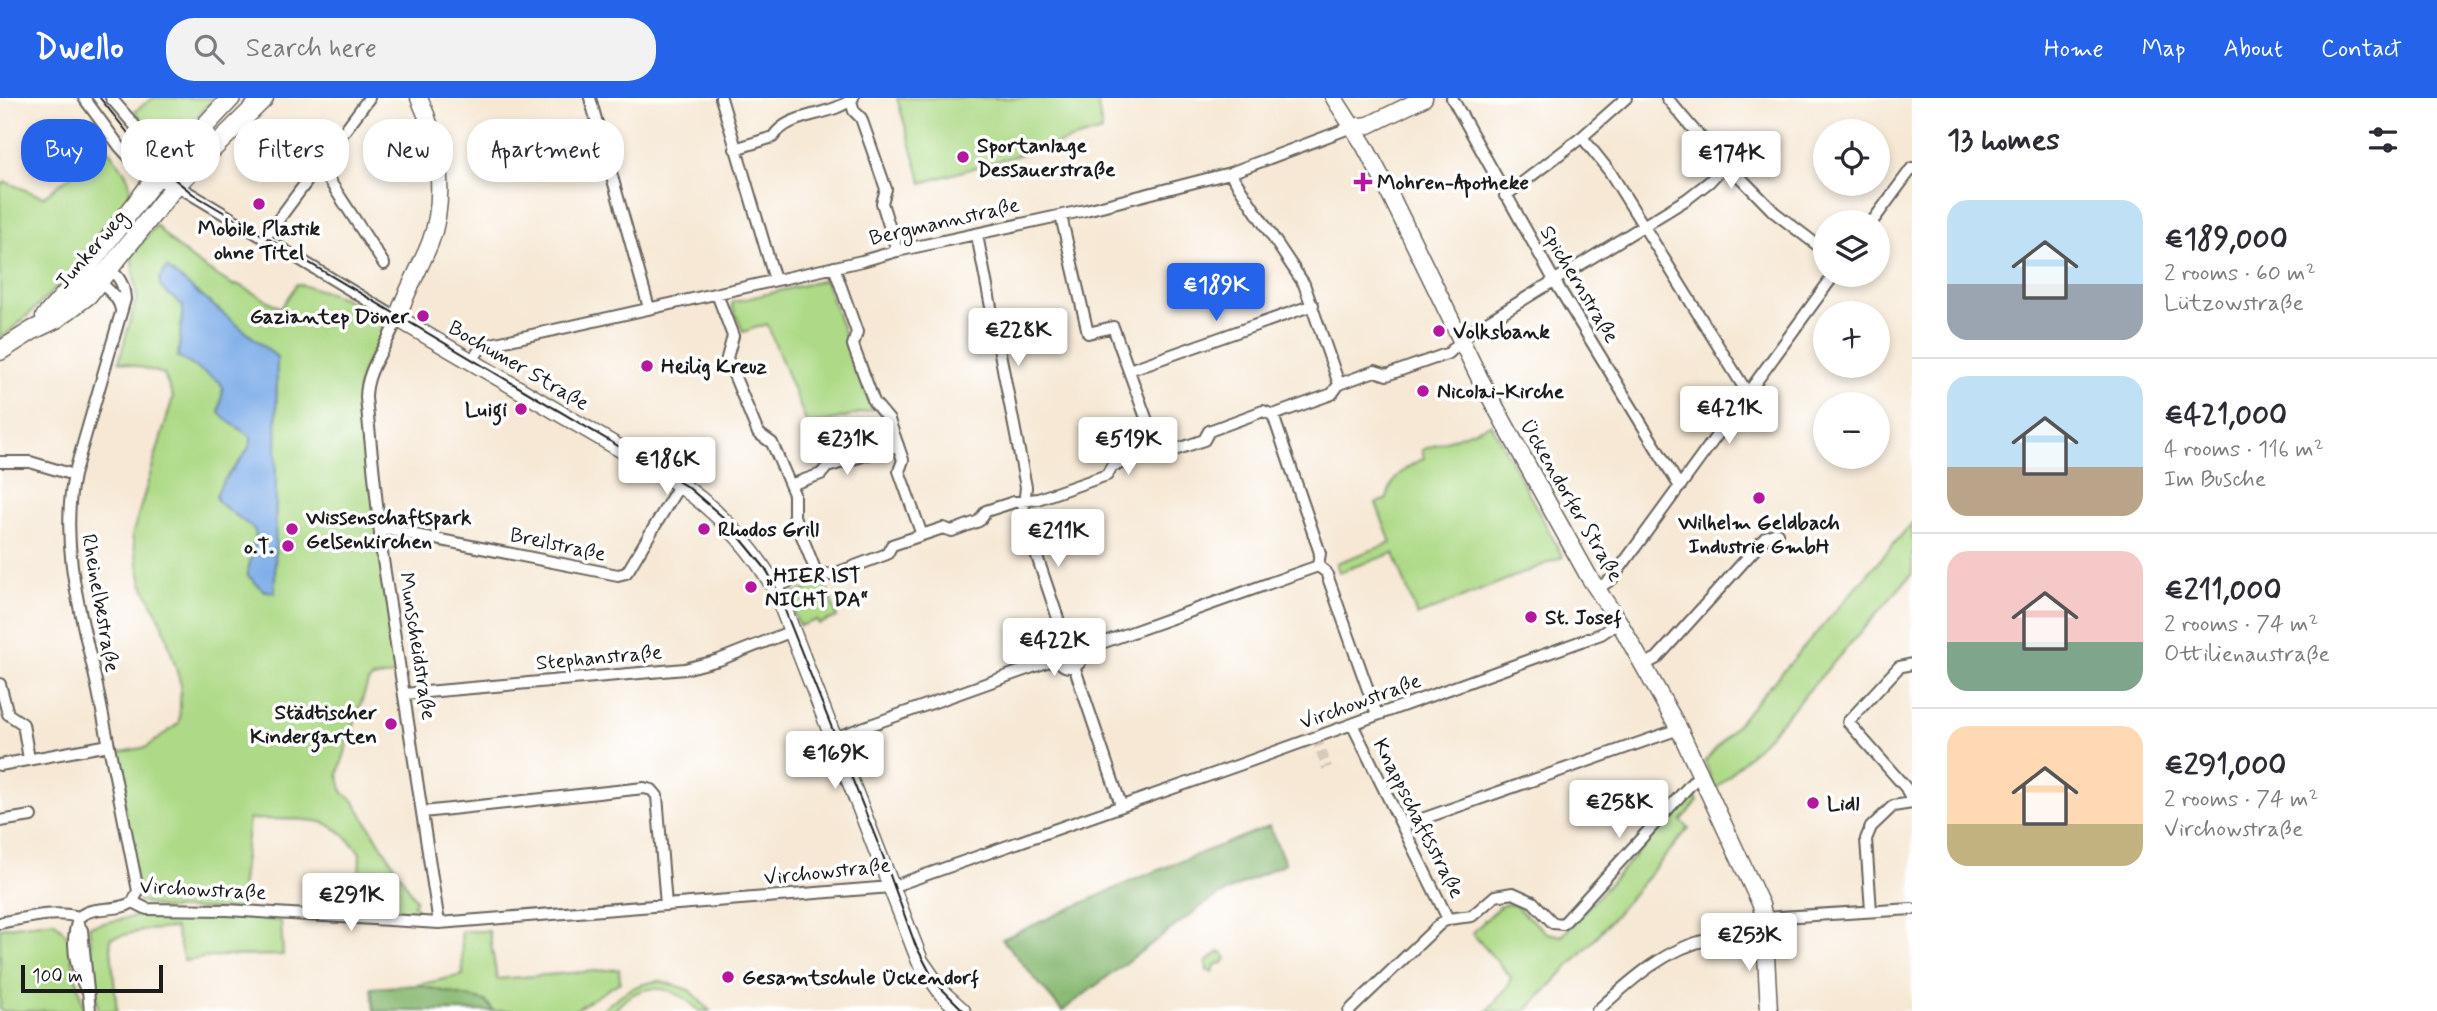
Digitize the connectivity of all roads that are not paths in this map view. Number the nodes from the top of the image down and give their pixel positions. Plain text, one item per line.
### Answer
1 (84, 98) edge
2 (111, 98) edge
3 (231, 98) edge
4 (264, 98) edge
5 (369, 98) edge
6 (419, 98) edge
7 (590, 98) edge
8 (721, 98) edge
9 (1334, 98) edge
10 (1424, 98) edge
11 (1452, 98) edge
12 (1626, 98) edge
13 (1667, 98) edge
14 (851, 99) edge
15 (129, 119) edge
16 (211, 119) edge
17 (349, 125) edge
18 (1352, 127) junction
19 (1582, 138) junction
20 (121, 148) edge
21 (735, 149) junction
22 (1726, 164) junction
23 (1912, 167) edge
24 (1230, 173) junction
25 (151, 182) edge
26 (162, 182) edge
27 (175, 182) edge
28 (307, 182) edge
29 (330, 182) edge
30 (176, 185) junction
31 (1506, 196) junction
32 (1881, 210) edge
33 (1061, 216) junction
34 (1643, 225) junction
35 (977, 235) junction
36 (264, 239) junction
37 (1813, 242) edge
38 (897, 251) junction
39 (91, 262) junction
40 (384, 264) dead end
41 (834, 267) junction
42 (104, 275) junction
43 (775, 280) junction
44 (1554, 280) junction
45 (1825, 287) edge
46 (717, 294) junction
47 (1312, 305) junction
48 (649, 309) junction
49 (397, 318) junction
50 (33, 330) junction
51 (1461, 339) junction
52 (0, 351) edge
53 (471, 362) junction
54 (1129, 370) junction
55 (1339, 384) junction
56 (1748, 394) junction
57 (1273, 415) junction
58 (898, 445) junction
59 (1158, 451) junction
60 (0, 462) edge
61 (74, 475) junction
62 (680, 484) junction
63 (790, 485) junction
64 (1680, 487) junction
65 (1023, 501) junction
66 (380, 528) junction
67 (1777, 533) dead end
68 (922, 535) junction
69 (1318, 566) junction
70 (816, 572) junction
71 (774, 587) junction
72 (1597, 589) junction
73 (1619, 622) junction
74 (792, 631) junction
75 (1066, 642) junction
76 (1082, 650) junction
77 (1058, 658) junction
78 (1912, 664) edge
79 (1644, 665) junction
80 (1074, 666) junction
81 (0, 684) edge
82 (404, 694) junction
83 (1377, 715) junction
84 (1352, 724) junction
85 (1679, 729) junction
86 (834, 738) junction
87 (109, 745) junction
88 (29, 759) junction
89 (0, 765) edge
90 (1701, 773) junction
91 (1912, 803) edge
92 (1121, 805) junction
93 (0, 808) edge
94 (423, 812) junction
95 (31, 816) dead end
96 (1, 821) edge
97 (1402, 826) junction
98 (891, 887) junction
99 (133, 902) junction
100 (666, 905) junction
101 (1912, 909) edge
102 (1871, 911) junction
103 (1448, 919) junction
104 (78, 920) junction
105 (0, 923) edge
106 (439, 923) junction
107 (1764, 925) junction
108 (90, 1011) edge
109 (962, 1011) edge
110 (1349, 1011) edge
111 (1597, 1011) edge
112 (1769, 1011) edge

1 - 20 street
2 - 15 street
3 - 16 main road, Junkerweg
4 - 30 main road, Junkerweg
5 - 17 street
6 - 49 main road, Munscheidstraße
7 - 48 street
8 - 21 street
9 - 18 main road, Ückendorfer Straße
10 - 18 main road, Bergmannstraße
11 - 31 street, Spichernstraße
12 - 19 street
13 - 22 street
14 - 21 street
14 - 38 street
18 - 24 street, Bergmannstraße
18 - 51 main road, Ückendorfer Straße
19 - 31 street
19 - 34 street
21 - 43 street
22 - 34 street
22 - 37 street
23 - 32 street
24 - 33 street, Bergmannstraße
24 - 47 street
25 - 39 main road, Junkerweg
26 - 30 street, Bochumer Straße
27 - 30 street
28 - 36 street
29 - 40 street
30 - 36 street, Bochumer Straße
30 - 42 main road, Junkerweg
31 - 44 street, Spichernstraße
33 - 35 street, Bergmannstraße
33 - 54 street
34 - 44 street
34 - 56 street
35 - 38 street, Bergmannstraße
35 - 65 street
36 - 49 street, Bochumer Straße
38 - 41 street, Bergmannstraße
39 - 42 street, Rheinelbestraße
39 - 50 main road, Junkerweg
41 - 43 street, Bergmannstraße
41 - 58 street
42 - 50 main road, Junkerweg
42 - 61 street, Rheinelbestraße
43 - 46 street, Bergmannstraße
44 - 51 street
44 - 64 street, Spichernstraße
45 - 56 street
46 - 48 street, Bergmannstraße
46 - 63 street
47 - 54 street
47 - 55 street
48 - 53 street, Bergmannstraße
49 - 53 main road, Bochumer Straße
49 - 66 street, Munscheidstraße
50 - 52 main road, Junkerweg
51 - 55 street
51 - 72 main road, Ückendorfer Straße
53 - 62 main road, Bochumer Straße
54 - 59 street
55 - 57 street
56 - 64 street
57 - 59 street
57 - 69 street
58 - 63 street
58 - 68 street
59 - 65 street
60 - 61 street
61 - 87 street, Rheinelbestraße
62 - 66 street, Breilstraße
62 - 71 main road, Bochumer Straße
63 - 70 street
64 - 72 street
65 - 68 street
65 - 75 street
66 - 82 street, Munscheidstraße
67 - 79 street
68 - 70 street
69 - 76 street
69 - 83 street
70 - 71 street
71 - 74 main road, Bochumer Straße
72 - 73 main road, Ückendorfer Straße
73 - 79 main road, Ückendorfer Straße
73 - 83 street, Virchowstraße
74 - 82 street, Stephanstraße
74 - 86 main road, Bochumer Straße
75 - 76 street
75 - 77 street
76 - 80 street
77 - 80 street
77 - 86 street
78 - 91 street
79 - 85 main road, Ückendorfer Straße
80 - 92 street
81 - 88 street
82 - 94 street, Munscheidstraße
83 - 84 street, Virchowstraße
84 - 92 street, Virchowstraße
84 - 97 street, Knappschaftsstraße
85 - 90 main road, Ückendorfer Straße
85 - 97 street
86 - 98 main road, Bochumer Straße
87 - 88 street
87 - 99 street, Rheinelbestraße
88 - 89 street
90 - 103 street
90 - 107 main road, Ückendorfer Straße
91 - 102 street
92 - 98 street, Virchowstraße
93 - 96 street
94 - 100 street
94 - 106 street, Munscheidstraße
95 - 96 street
97 - 103 street, Knappschaftsstraße
98 - 100 street, Virchowstraße
98 - 109 main road, Bochumer Straße
99 - 104 street, Virchowstraße
99 - 106 street, Virchowstraße
100 - 106 street, Virchowstraße
101 - 102 street
102 - 107 street
103 - 110 street, Knappschaftsstraße
104 - 105 street, Virchowstraße
104 - 108 street
107 - 111 street
107 - 112 main road, Ückendorfer Straße

